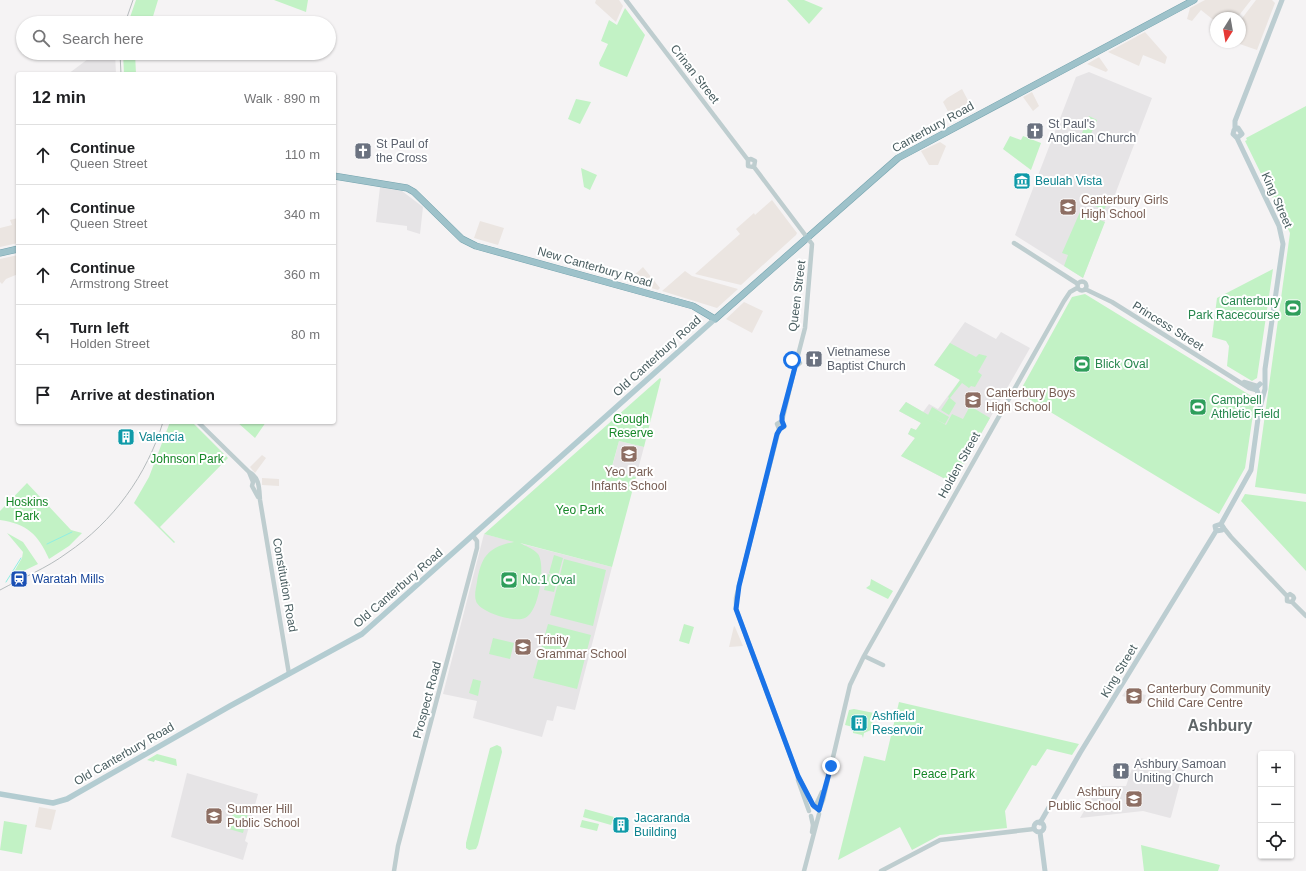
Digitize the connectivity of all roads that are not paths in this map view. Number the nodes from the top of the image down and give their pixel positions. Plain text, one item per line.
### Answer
1 (626, 0) edge
2 (1194, 0) edge
3 (1282, 0) edge
4 (336, 173) edge
5 (807, 237) junction
6 (1014, 243) dead end
7 (16, 249) edge
8 (0, 253) edge
9 (1078, 286) junction
10 (1085, 289) junction
11 (715, 319) junction
12 (1260, 389) junction
13 (200, 424) edge
14 (1220, 528) junction
15 (473, 536) junction
16 (1306, 616) edge
17 (864, 656) junction
18 (883, 665) dead end
19 (290, 674) junction
20 (798, 776) junction
21 (0, 794) edge
22 (817, 809) junction
23 (810, 813) junction
24 (1040, 823) junction
25 (1034, 829) junction
26 (1040, 832) junction
27 (810, 847) junction
28 (394, 871) edge
29 (804, 871) edge
30 (880, 871) edge
31 (1045, 871) edge

1 - 5 street, Crinan Street
2 - 5 highway, Canterbury Road
3 - 12 main road, King Street
4 - 11 highway, New Canterbury Road
5 - 11 highway, Canterbury Road
5 - 20 street, Queen Street
6 - 9 street
7 - 8 highway
9 - 10 street
9 - 10 street
9 - 17 street, Holden Street
10 - 12 street, Princess Street
11 - 15 main road, Old Canterbury Road
12 - 14 main road, King Street
13 - 19 street, Constitution Road
14 - 16 street
14 - 24 main road, King Street
15 - 19 main road, Old Canterbury Road
15 - 28 street, Prospect Road
17 - 18 street
17 - 22 street, Holden Street
19 - 21 main road, Old Canterbury Road
20 - 22 street
20 - 23 street, Holden Street
22 - 23 street
22 - 23 street
22 - 27 street, Holden Street
23 - 27 street, Holden Street
24 - 25 main road
24 - 26 main road
25 - 26 main road
25 - 30 street
26 - 31 main road
27 - 29 street, Holden Street

